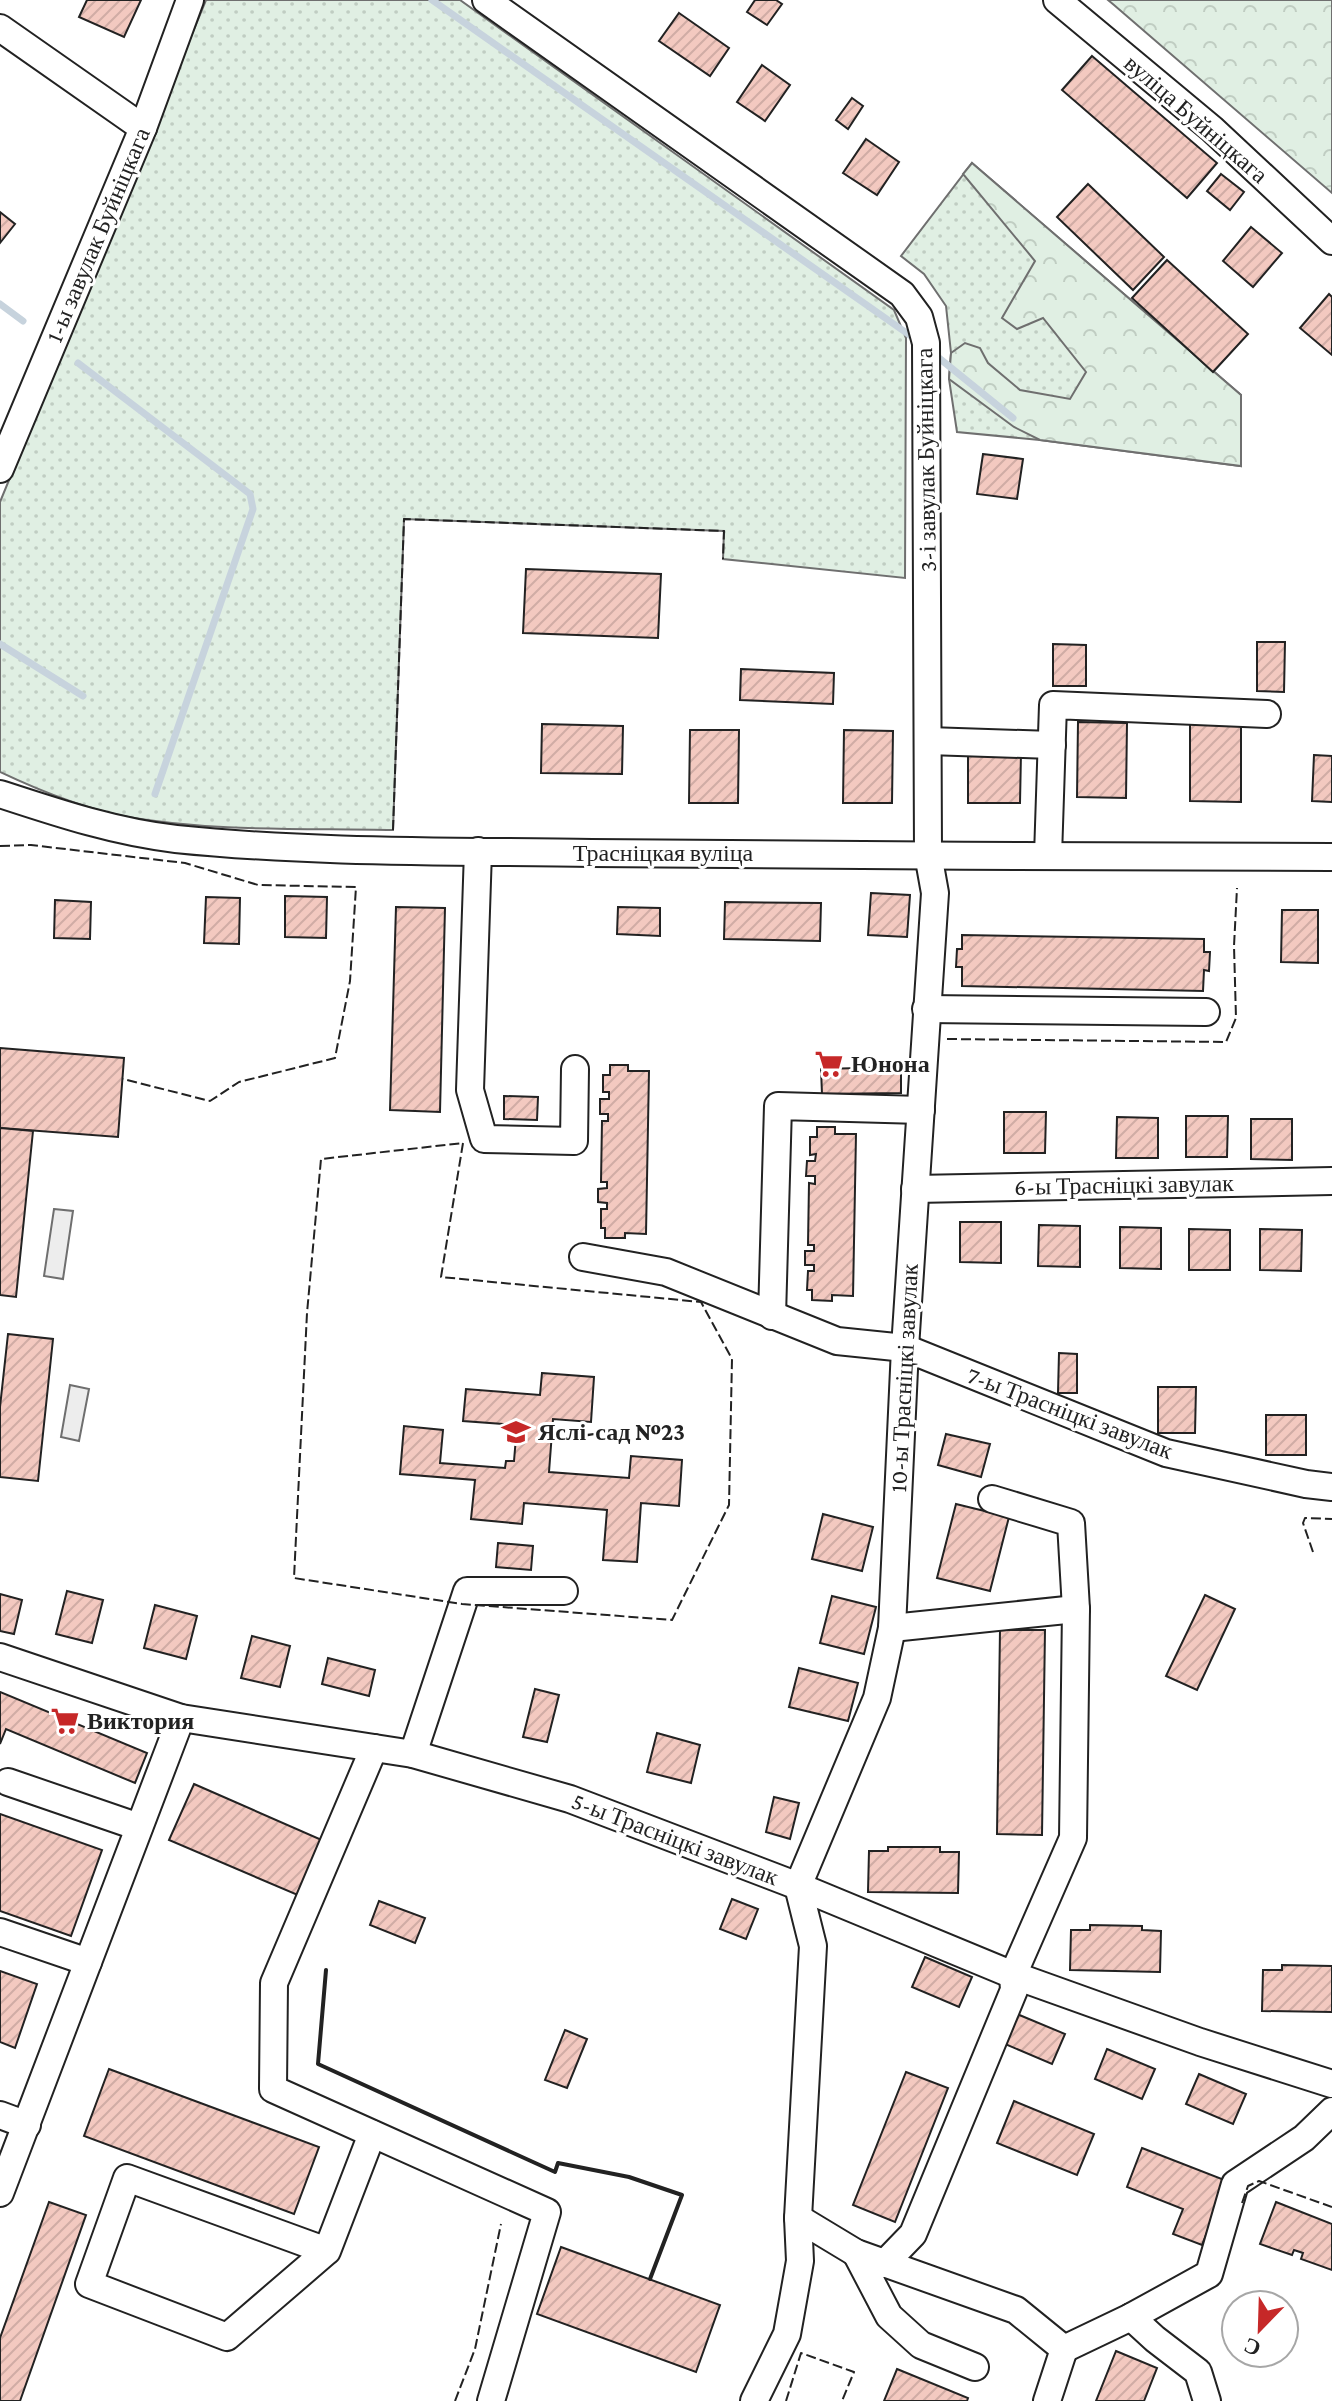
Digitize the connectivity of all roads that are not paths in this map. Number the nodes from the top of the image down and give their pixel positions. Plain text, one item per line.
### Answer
1 (190, 0) edge
2 (486, 0) edge
3 (1057, 0) edge
4 (0, 28) edge
5 (143, 128) junction
6 (1332, 241) edge
7 (0, 469) edge
8 (1267, 714) dead end
9 (928, 741) junction
10 (1052, 745) junction
11 (0, 794) edge
12 (478, 851) junction
13 (928, 854) junction
14 (1048, 856) junction
15 (1332, 857) edge
16 (926, 1009) junction
17 (1206, 1012) dead end
18 (575, 1069) dead end
19 (921, 1110) junction
20 (1332, 1181) edge
21 (915, 1189) junction
22 (583, 1257) dead end
23 (772, 1316) junction
24 (905, 1348) junction
25 (1332, 1487) edge
26 (992, 1499) dead end
27 (564, 1591) dead end
28 (1076, 1609) junction
29 (892, 1628) junction
30 (0, 1657) edge
31 (181, 1718) junction
32 (374, 1748) junction
33 (413, 1754) junction
34 (8, 1782) dead end
35 (139, 1827) junction
36 (798, 1886) junction
37 (0, 1932) edge
38 (88, 1962) junction
39 (1013, 1975) junction
40 (1332, 2084) edge
41 (1332, 2111) edge
42 (0, 2115) edge
43 (27, 2125) junction
44 (372, 2134) junction
45 (0, 2193) edge
46 (798, 2218) junction
47 (327, 2251) junction
48 (856, 2253) junction
49 (884, 2264) junction
50 (1131, 2317) junction
51 (1064, 2349) junction
52 (975, 2367) dead end
53 (758, 2398) edge
54 (491, 2401) edge
55 (1047, 2401) edge
56 (1207, 2401) edge

1 - 5 street, 1-ы завулак Буйніцкага
2 - 9 street, 3-і завулак Буйніцкага
3 - 6 street, вуліца Буйніцкага
4 - 5 street
5 - 7 street, 1-ы завулак Буйніцкага
8 - 10 street
9 - 10 street
9 - 13 street, 3-і завулак Буйніцкага
10 - 14 street
11 - 12 street, Трасніцкая вуліца
12 - 13 street, Трасніцкая вуліца
12 - 18 street
13 - 14 street, Трасніцкая вуліца
13 - 16 street, 10-ы Трасніцкі завулак
14 - 15 street, Трасніцкая вуліца
16 - 17 street
16 - 19 street, 10-ы Трасніцкі завулак
19 - 21 street, 10-ы Трасніцкі завулак
19 - 23 street
20 - 21 street, 6-ы Трасніцкі завулак
21 - 24 street, 10-ы Трасніцкі завулак
22 - 23 street, 7-ы Трасніцкі завулак
23 - 24 street, 7-ы Трасніцкі завулак
24 - 25 street, 7-ы Трасніцкі завулак
24 - 29 street, 10-ы Трасніцкі завулак
26 - 28 street
27 - 33 street
28 - 29 street
28 - 39 street
29 - 36 street, 10-ы Трасніцкі завулак
30 - 31 street, 5-ы Трасніцкі завулак
31 - 32 street, 5-ы Трасніцкі завулак
31 - 35 street
32 - 33 street, 5-ы Трасніцкі завулак
32 - 44 street
33 - 36 street, 5-ы Трасніцкі завулак
34 - 35 street
35 - 38 street
36 - 39 street, 5-ы Трасніцкі завулак
36 - 46 street
37 - 38 street
38 - 43 street
39 - 40 street, 5-ы Трасніцкі завулак
39 - 49 street
41 - 50 street
42 - 43 street
43 - 45 street
44 - 47 street
44 - 54 street
46 - 48 street
46 - 53 street
47 - 47 street
48 - 49 street
48 - 52 street
49 - 51 street
50 - 51 street
50 - 56 street
51 - 55 street

